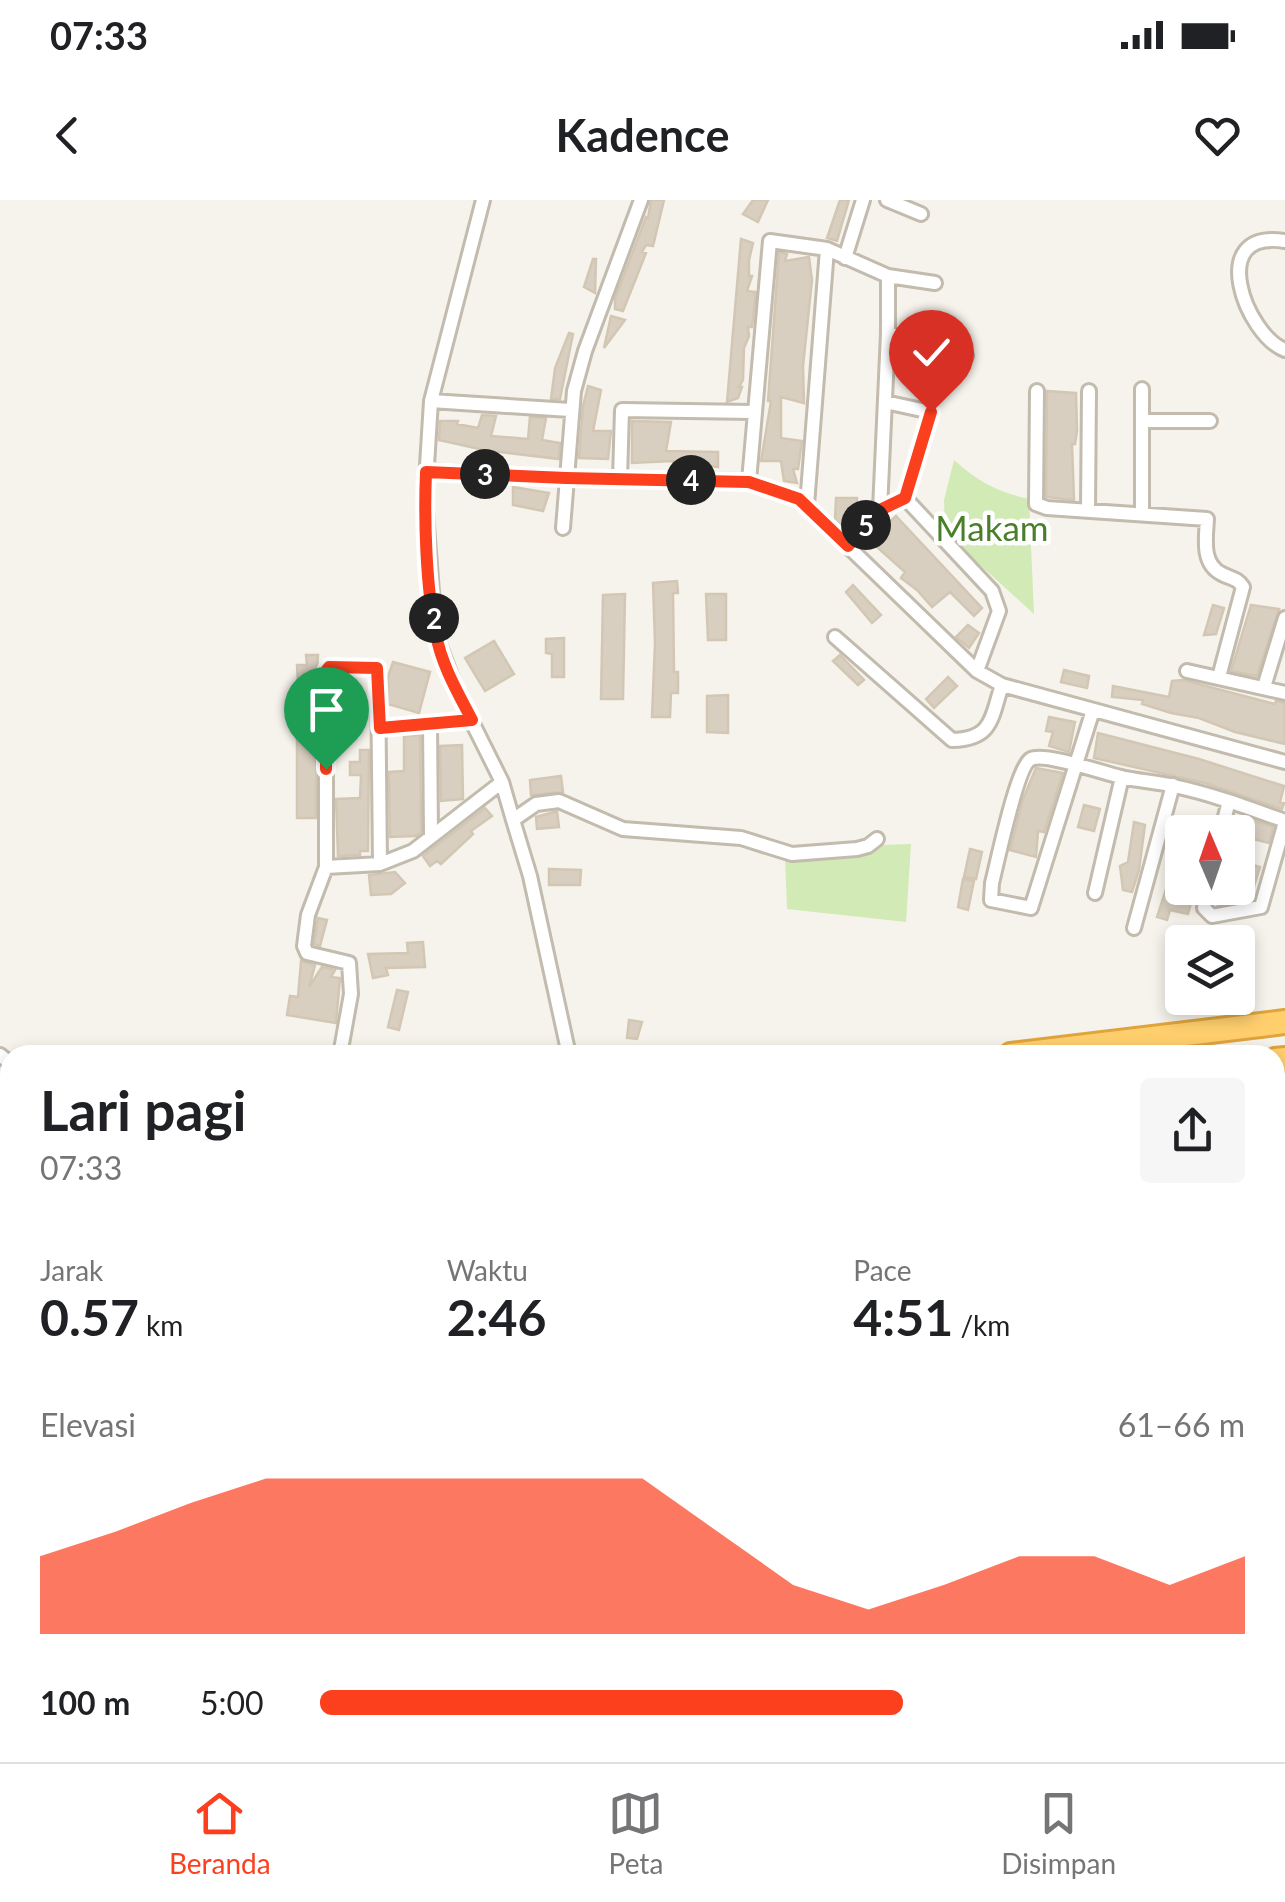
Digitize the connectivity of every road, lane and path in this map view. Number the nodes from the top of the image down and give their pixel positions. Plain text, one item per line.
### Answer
1 (483, 200) edge
2 (640, 200) edge
3 (864, 200) edge
4 (887, 200) edge
5 (921, 214) dead end
6 (1285, 241) edge
7 (827, 249) junction
8 (844, 258) junction
9 (888, 276) junction
10 (935, 283) dead end
11 (888, 333) junction
12 (1285, 350) edge
13 (966, 356) dead end
14 (1142, 389) dead end
15 (1037, 390) dead end
16 (1089, 391) dead end
17 (430, 401) junction
18 (885, 402) junction
19 (570, 410) junction
20 (753, 412) junction
21 (1142, 421) junction
22 (1210, 421) dead end
23 (426, 472) junction
24 (566, 478) junction
25 (620, 479) junction
26 (749, 482) junction
27 (905, 498) junction
28 (807, 505) junction
29 (1088, 509) junction
30 (880, 510) junction
31 (1142, 513) junction
32 (563, 528) dead end
33 (848, 546) junction
34 (1285, 618) edge
35 (835, 637) dead end
36 (1187, 671) dead end
37 (977, 672) junction
38 (1219, 678) junction
39 (1008, 687) junction
40 (1264, 687) junction
41 (1285, 693) edge
42 (1093, 710) junction
43 (472, 720) junction
44 (430, 723) junction
45 (380, 728) junction
46 (1285, 762) edge
47 (1075, 766) junction
48 (1122, 778) junction
49 (502, 782) junction
50 (1173, 786) junction
51 (1229, 801) junction
52 (1225, 815) edge
53 (513, 820) junction
54 (1285, 822) edge
55 (431, 836) junction
56 (877, 838) dead end
57 (380, 864) junction
58 (326, 867) junction
59 (1095, 893) dead end
60 (1204, 905) edge
61 (1134, 928) dead end
62 (1285, 1022) edge
63 (342, 1045) edge
64 (567, 1045) edge
65 (1094, 1045) edge

1 - 17 street
2 - 19 street
3 - 8 street
4 - 5 street
6 - 12 street
7 - 8 street
7 - 20 street
7 - 28 street
8 - 9 street
9 - 10 street
9 - 11 street
11 - 13 street
11 - 18 street
14 - 21 street
15 - 29 street
16 - 29 street
17 - 19 street
17 - 23 street
18 - 27 street
18 - 30 street
19 - 24 street
20 - 25 street
20 - 26 street
21 - 22 street
21 - 31 street
23 - 24 street
23 - 43 street
24 - 25 street
24 - 32 street
25 - 26 street
26 - 28 street
27 - 30 street
27 - 37 street
28 - 33 street
29 - 31 street
30 - 33 street
31 - 38 street
33 - 37 street
34 - 40 street
35 - 39 street
36 - 38 street
37 - 39 street
38 - 40 street
39 - 42 street
40 - 41 street
42 - 46 street
42 - 47 street
43 - 44 street
43 - 49 street
44 - 45 street
44 - 55 street
45 - 57 street
45 - 58 street
47 - 47 street
47 - 48 street
48 - 50 street
48 - 59 street
49 - 53 street
49 - 55 street
50 - 51 street
50 - 61 street
51 - 52 street
51 - 54 street
53 - 56 street
53 - 64 street
54 - 60 street
55 - 57 street
57 - 58 street
58 - 63 street
62 - 65 highway

